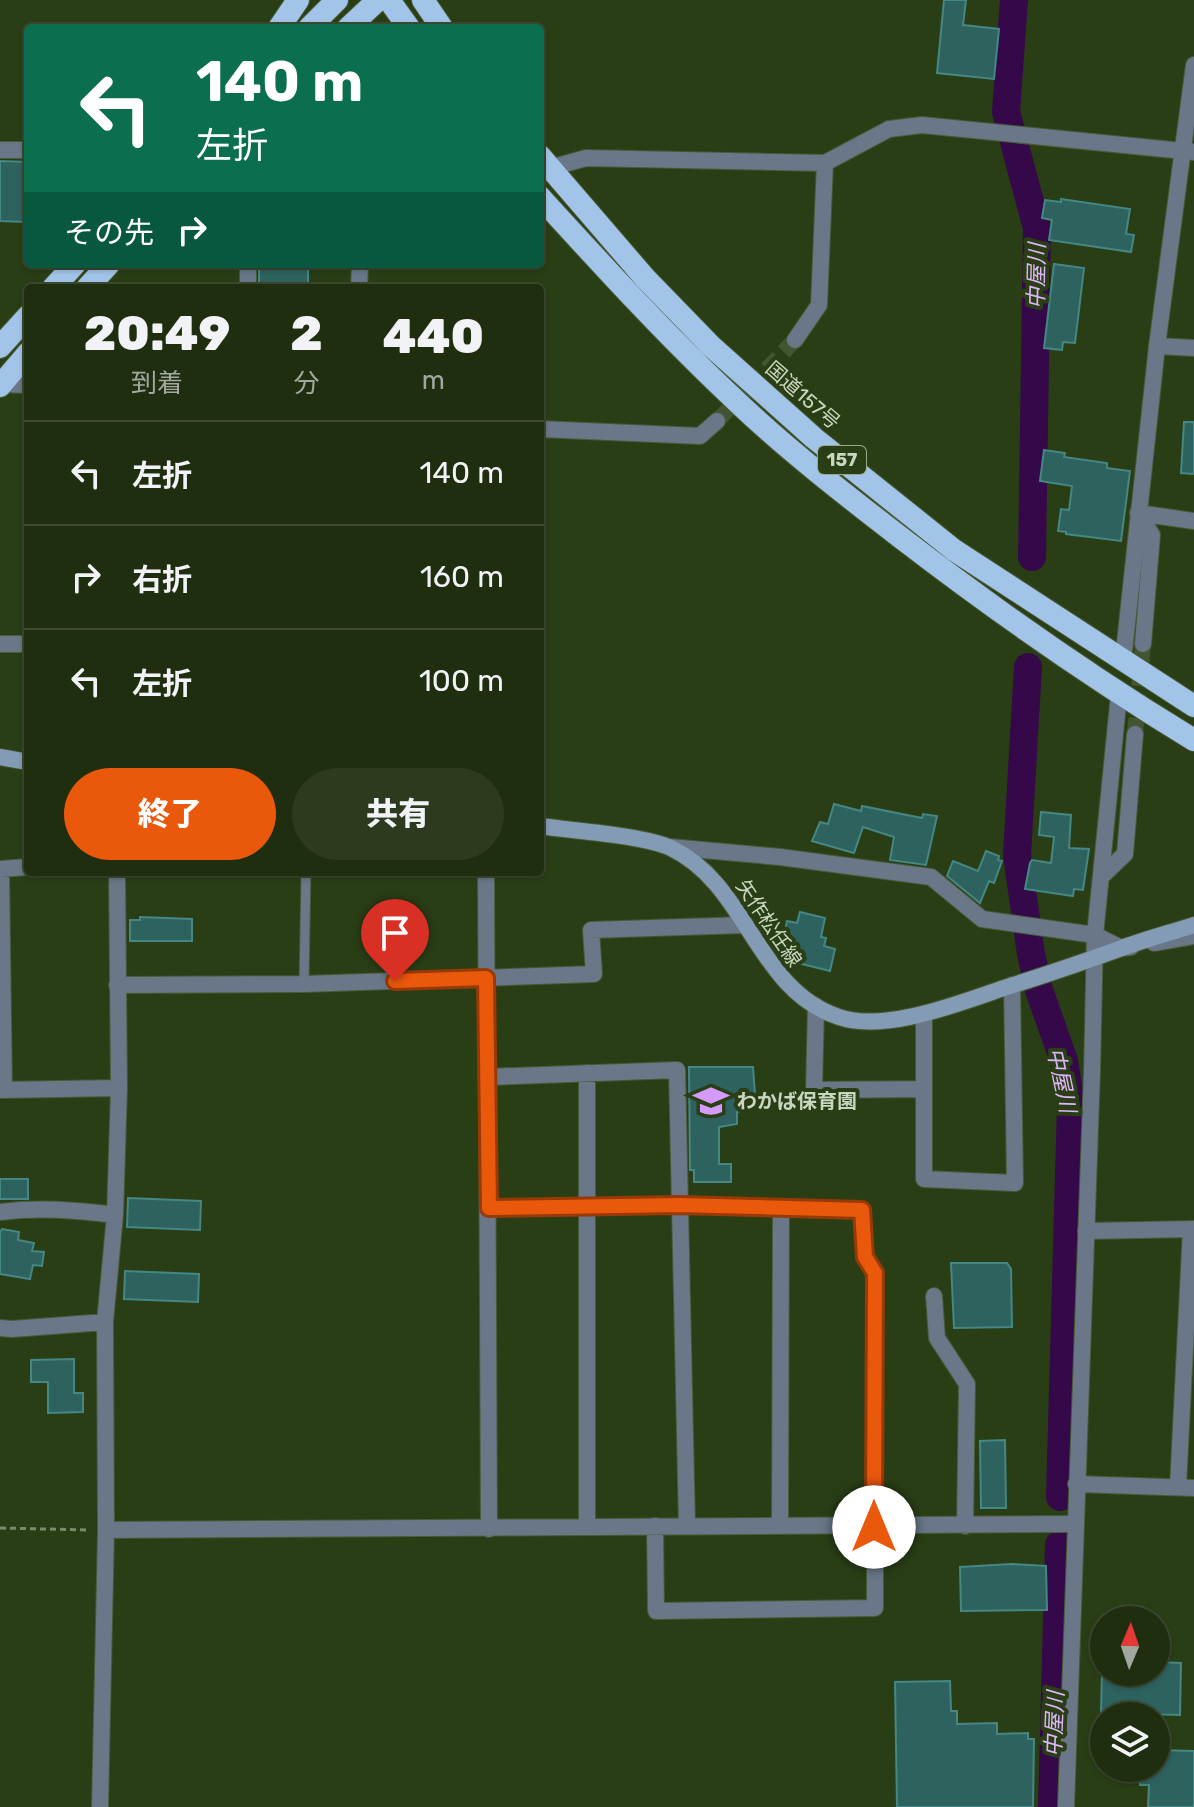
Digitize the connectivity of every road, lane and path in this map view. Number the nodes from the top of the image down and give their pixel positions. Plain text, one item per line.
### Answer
1 (298, 0) edge
2 (337, 0) edge
3 (378, 0) edge
4 (389, 0) edge
5 (423, 0) edge
6 (282, 24) edge
7 (313, 24) edge
8 (352, 24) edge
9 (406, 24) edge
10 (439, 24) edge
11 (1194, 65) edge
12 (0, 150) edge
13 (24, 150) edge
14 (1189, 152) edge
15 (545, 162) edge
16 (825, 163) junction
17 (544, 201) edge
18 (71, 268) edge
19 (105, 268) edge
20 (57, 284) edge
21 (91, 284) edge
22 (24, 320) edge
23 (795, 340) tunnel mouth
24 (1157, 346) junction
25 (0, 347) edge
26 (1194, 348) edge
27 (24, 358) edge
28 (1, 385) edge
29 (24, 385) edge
30 (717, 421) tunnel mouth
31 (544, 429) edge
32 (1138, 513) junction
33 (1194, 521) edge
34 (0, 644) edge
35 (24, 644) edge
36 (1143, 644) tunnel mouth
37 (1123, 661) junction
38 (1119, 694) junction
39 (1194, 706) edge
40 (1135, 734) tunnel mouth
41 (1194, 740) edge
42 (0, 757) edge
43 (24, 761) edge
44 (544, 827) edge
45 (670, 847) junction
46 (24, 867) edge
47 (0, 869) edge
48 (117, 876) edge
49 (306, 876) edge
50 (486, 876) edge
51 (1102, 876) junction
52 (745, 925) junction
53 (1194, 925) edge
54 (1095, 935) junction
55 (1194, 936) edge
56 (1121, 948) junction
57 (1094, 959) junction
58 (486, 978) junction
59 (304, 984) junction
60 (1016, 984) junction
61 (117, 985) junction
62 (816, 1006) junction
63 (924, 1014) junction
64 (587, 1073) junction
65 (486, 1077) junction
66 (119, 1088) junction
67 (924, 1089) junction
68 (2, 1090) edge
69 (680, 1205) junction
70 (587, 1206) junction
71 (489, 1208) junction
72 (781, 1208) junction
73 (0, 1212) edge
74 (115, 1215) junction
75 (1192, 1229) edge
76 (1086, 1231) junction
77 (934, 1296) dead end
78 (105, 1322) junction
79 (0, 1328) edge
80 (1076, 1484) junction
81 (1186, 1488) edge
82 (1074, 1524) junction
83 (655, 1526) junction
84 (687, 1526) junction
85 (780, 1526) junction
86 (965, 1526) junction
87 (587, 1527) junction
88 (874, 1527) junction
89 (0, 1528) edge
90 (489, 1529) junction
91 (106, 1530) junction
92 (100, 1807) edge
93 (1066, 1807) edge

1 - 6 highway
2 - 7 highway
3 - 8 highway
4 - 9 highway
5 - 10 highway
11 - 14 street
12 - 13 street
14 - 16 street
14 - 24 street
15 - 16 street
15 - 37 highway, 国道157号 / 157
16 - 23 street
17 - 38 highway, 157
18 - 20 highway
19 - 21 highway
22 - 25 highway
24 - 26 street
24 - 32 street
27 - 28 highway
28 - 29 street
30 - 31 street
32 - 33 street
32 - 36 street
32 - 37 street
34 - 35 street
37 - 39 highway, 国道157号 / 157
38 - 41 highway, 157
38 - 51 street
40 - 51 street
42 - 43 main road
44 - 45 main road, 矢作松任線
45 - 52 main road, 矢作松任線
45 - 54 street
46 - 47 street
47 - 68 street
48 - 61 street
49 - 59 lane
50 - 58 street
51 - 54 street
52 - 58 street
52 - 62 main road, 矢作松任線
53 - 56 main road, 矢作松任線
54 - 56 street
54 - 57 street
55 - 56 street
56 - 57 main road, 矢作松任線
57 - 60 main road, 矢作松任線
57 - 76 street
58 - 59 street
58 - 65 street
59 - 61 street
60 - 63 main road, 矢作松任線
60 - 67 street
61 - 66 street
62 - 63 main road, 矢作松任線
62 - 67 street
63 - 67 street
64 - 65 street
64 - 69 street
64 - 70 street
65 - 71 street
66 - 68 street
66 - 74 street
69 - 70 street
69 - 72 street
69 - 84 street
70 - 71 street
70 - 87 street
71 - 90 street
72 - 85 street
72 - 88 street
73 - 74 street
74 - 78 street
75 - 76 street
75 - 81 street
76 - 80 street
77 - 86 street
78 - 79 street
78 - 91 street
80 - 81 street
80 - 82 street
82 - 86 street
82 - 93 street
83 - 84 street
83 - 87 street
83 - 88 street
84 - 85 street
85 - 88 street
86 - 88 street
87 - 90 street
89 - 91 path
90 - 91 street
91 - 92 street

